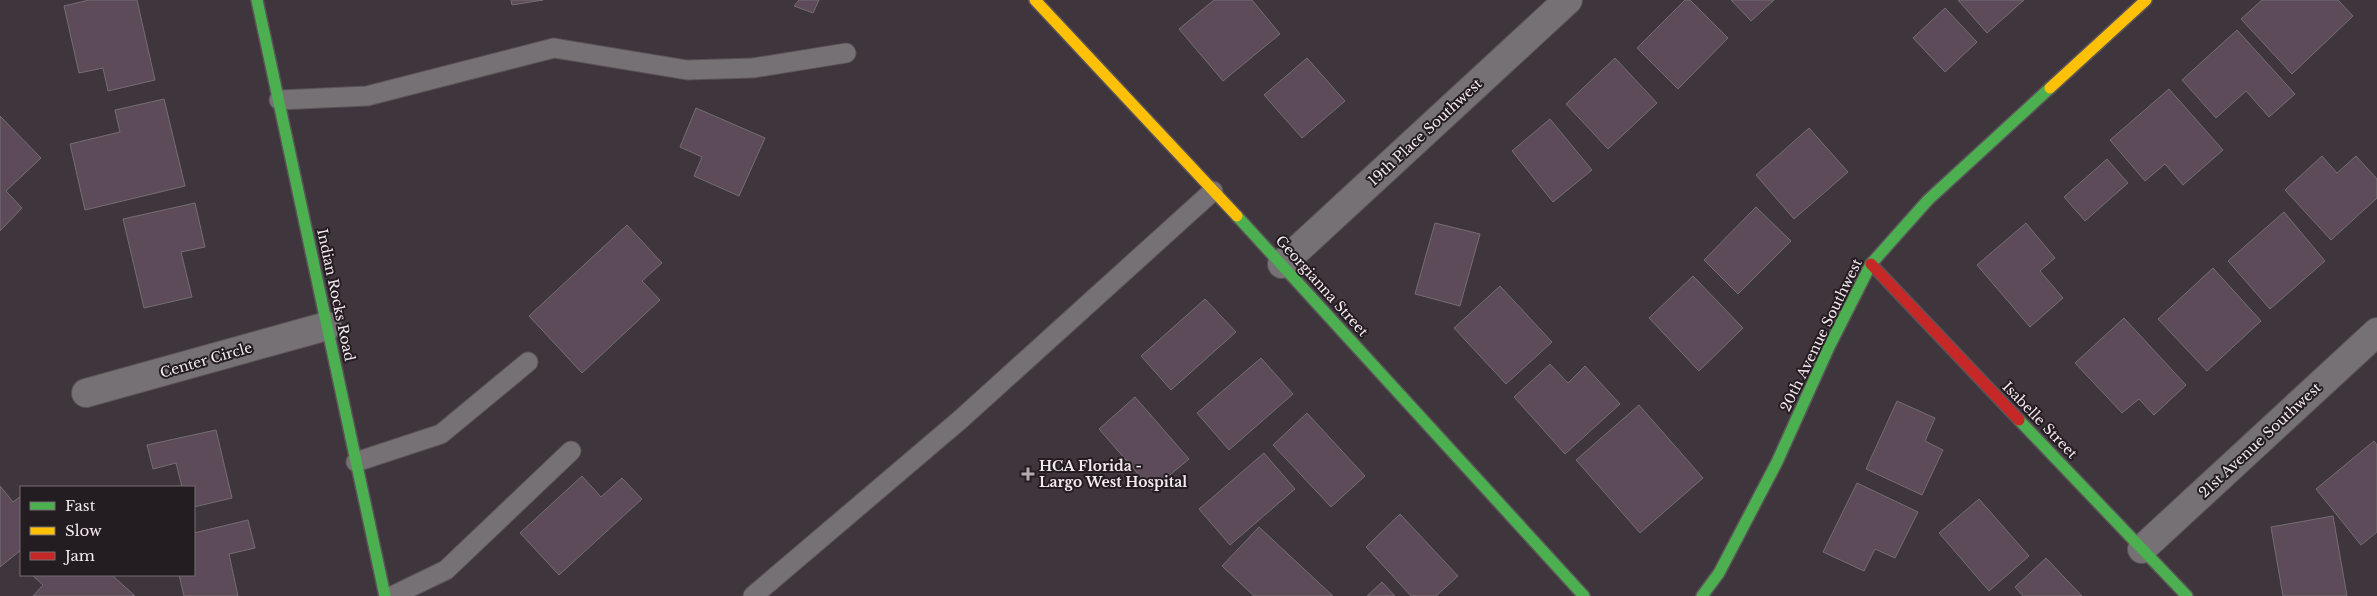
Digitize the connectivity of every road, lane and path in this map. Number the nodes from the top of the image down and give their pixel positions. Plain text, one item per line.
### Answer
1 (257, 0) edge
2 (1035, 0) edge
3 (1568, 0) edge
4 (2146, 0) edge
5 (846, 53) dead end
6 (278, 100) junction
7 (1213, 190) junction
8 (1282, 264) junction
9 (1871, 264) junction
10 (327, 326) junction
11 (2377, 332) edge
12 (528, 362) dead end
13 (86, 394) dead end
14 (571, 451) dead end
15 (356, 462) junction
16 (2142, 549) junction
17 (385, 596) edge
18 (392, 596) edge
19 (753, 596) edge
20 (1584, 596) edge
21 (1702, 596) edge
22 (2187, 596) edge

1 - 6 street, Indian Rocks Road
2 - 7 street, Georgianna Street
3 - 8 street, 19th Place Southwest
4 - 9 street, 20th Avenue Southwest
5 - 6 lane
6 - 10 street, Indian Rocks Road
7 - 8 street, Georgianna Street
7 - 19 lane
8 - 20 street, Georgianna Street
9 - 16 street, Isabelle Street
9 - 21 street, 20th Avenue Southwest
10 - 13 street, Center Circle
10 - 15 street, Indian Rocks Road
11 - 16 street, 21st Avenue Southwest
12 - 15 lane
14 - 18 lane
15 - 17 street, Indian Rocks Road
16 - 22 street, Isabelle Street

